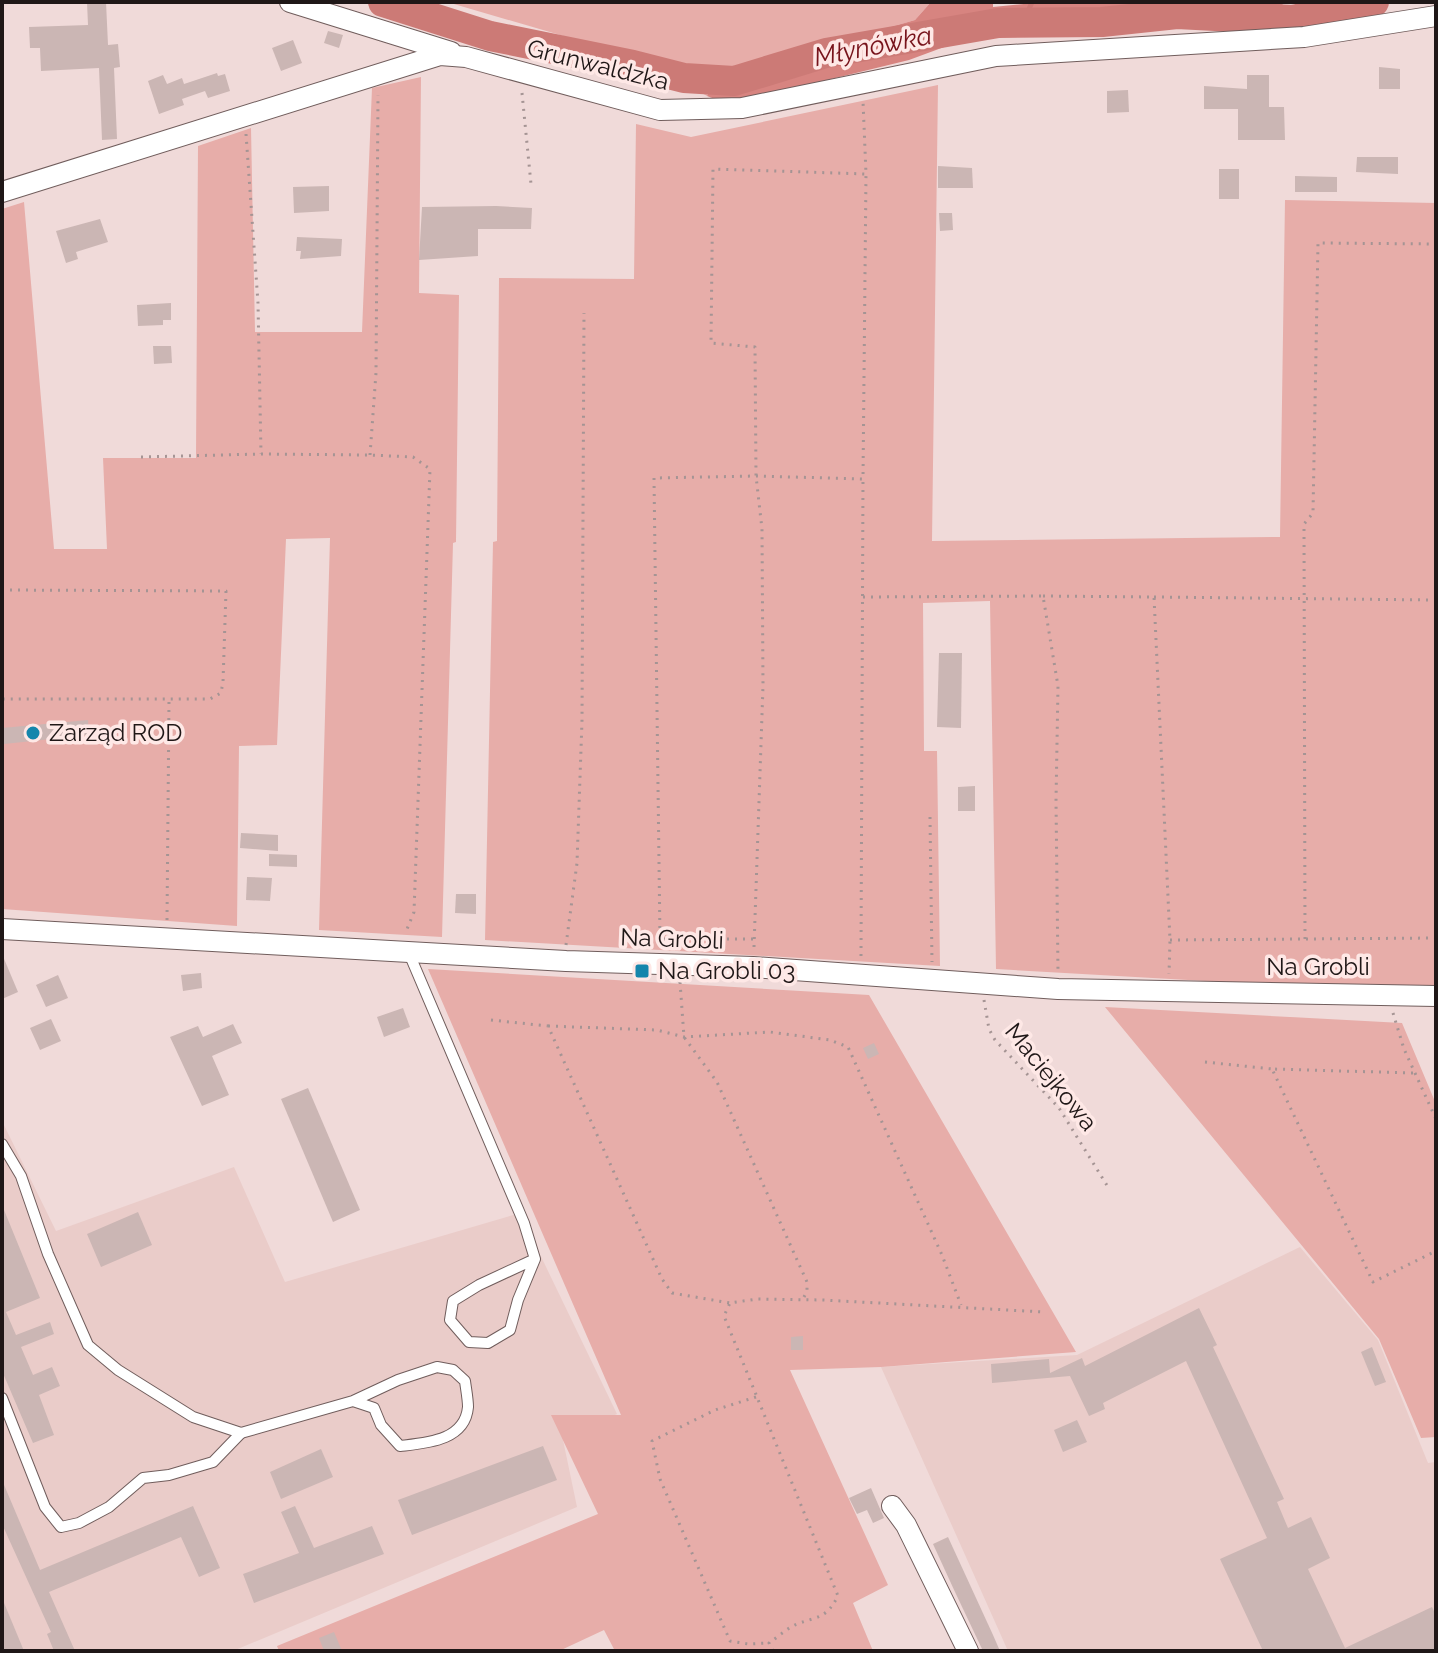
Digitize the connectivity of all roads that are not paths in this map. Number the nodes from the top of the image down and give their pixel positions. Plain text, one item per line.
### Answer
1 (290, 2) edge
2 (1436, 16) edge
3 (466, 57) junction
4 (2, 192) edge
5 (2, 929) edge
6 (408, 951) junction
7 (1436, 996) edge
8 (2, 1144) edge
9 (535, 1259) junction
10 (2, 1398) edge
11 (353, 1401) junction
12 (241, 1433) junction
13 (892, 1506) dead end
14 (968, 1651) edge

1 - 3 street
2 - 3 street, Grunwaldzka
3 - 4 street, Grunwaldzka
5 - 6 street, Na Grobli
6 - 7 street, Na Grobli
6 - 9 lane
8 - 12 lane
9 - 9 lane
10 - 12 lane
11 - 11 lane
11 - 12 lane
13 - 14 street

